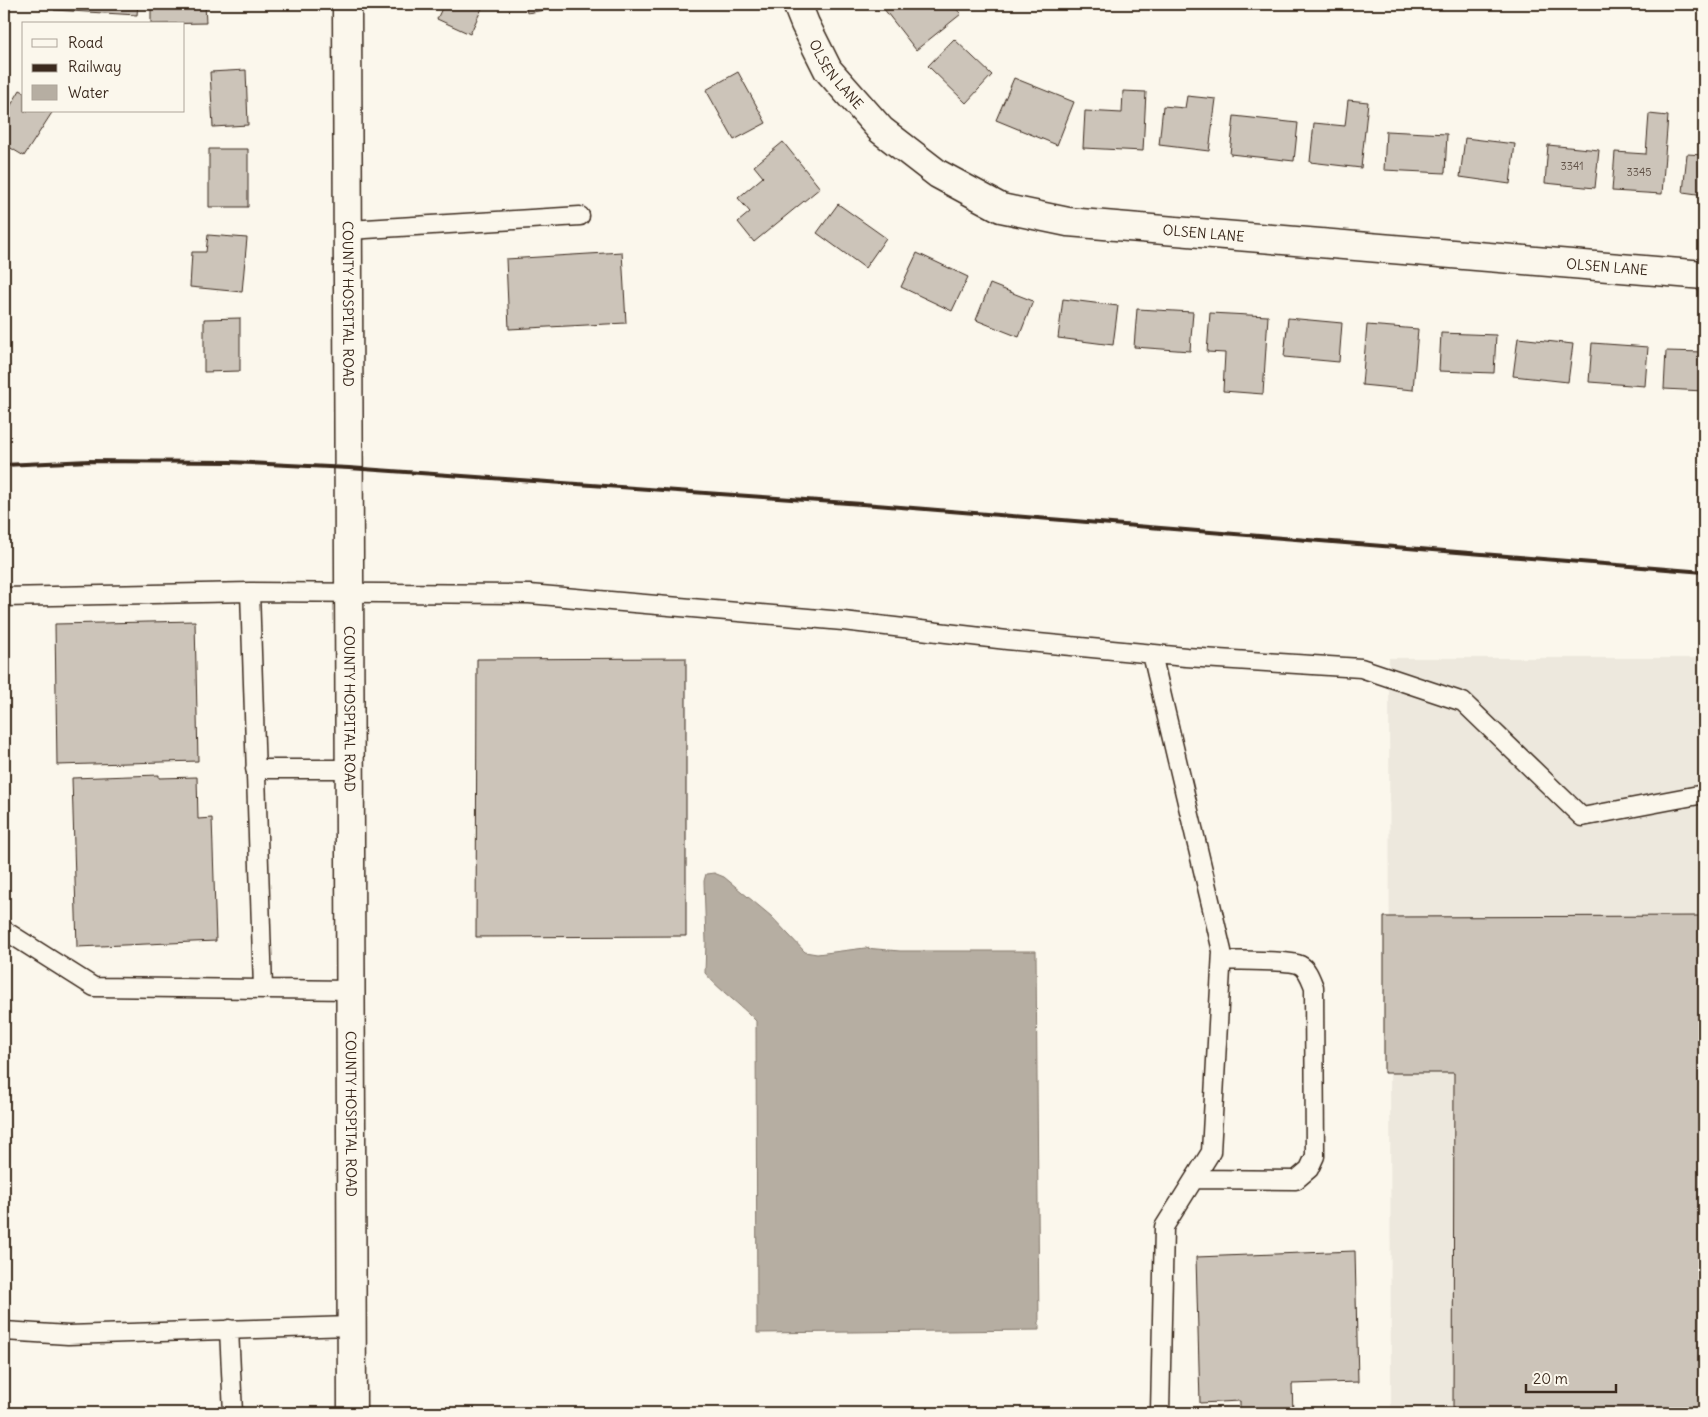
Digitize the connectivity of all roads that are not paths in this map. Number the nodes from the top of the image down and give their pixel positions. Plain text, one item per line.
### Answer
1 (348, 4) edge
2 (797, 4) edge
3 (580, 216) dead end
4 (349, 230) junction
5 (1704, 275) edge
6 (250, 592) junction
7 (350, 592) junction
8 (4, 597) edge
9 (1152, 654) junction
10 (255, 769) junction
11 (350, 769) junction
12 (1704, 794) edge
13 (4, 930) edge
14 (1222, 960) junction
15 (263, 988) junction
16 (351, 990) junction
17 (1194, 1179) junction
18 (351, 1326) junction
19 (229, 1329) junction
20 (4, 1331) edge
21 (233, 1413) edge
22 (352, 1413) edge
23 (1160, 1413) edge

1 - 4 main road, COUNTY HOSPITAL ROAD
2 - 5 main road, OLSEN LANE
3 - 4 lane
4 - 7 main road, COUNTY HOSPITAL ROAD
6 - 7 lane
6 - 8 lane
6 - 10 lane
7 - 9 lane
7 - 11 main road, COUNTY HOSPITAL ROAD
9 - 12 lane
9 - 14 lane
10 - 11 lane
10 - 15 lane
11 - 16 main road, COUNTY HOSPITAL ROAD
13 - 15 lane
14 - 17 lane
14 - 17 lane
15 - 16 lane
16 - 18 main road, COUNTY HOSPITAL ROAD
17 - 23 lane
18 - 19 lane
18 - 22 main road, COUNTY HOSPITAL ROAD
19 - 20 lane
19 - 21 lane

